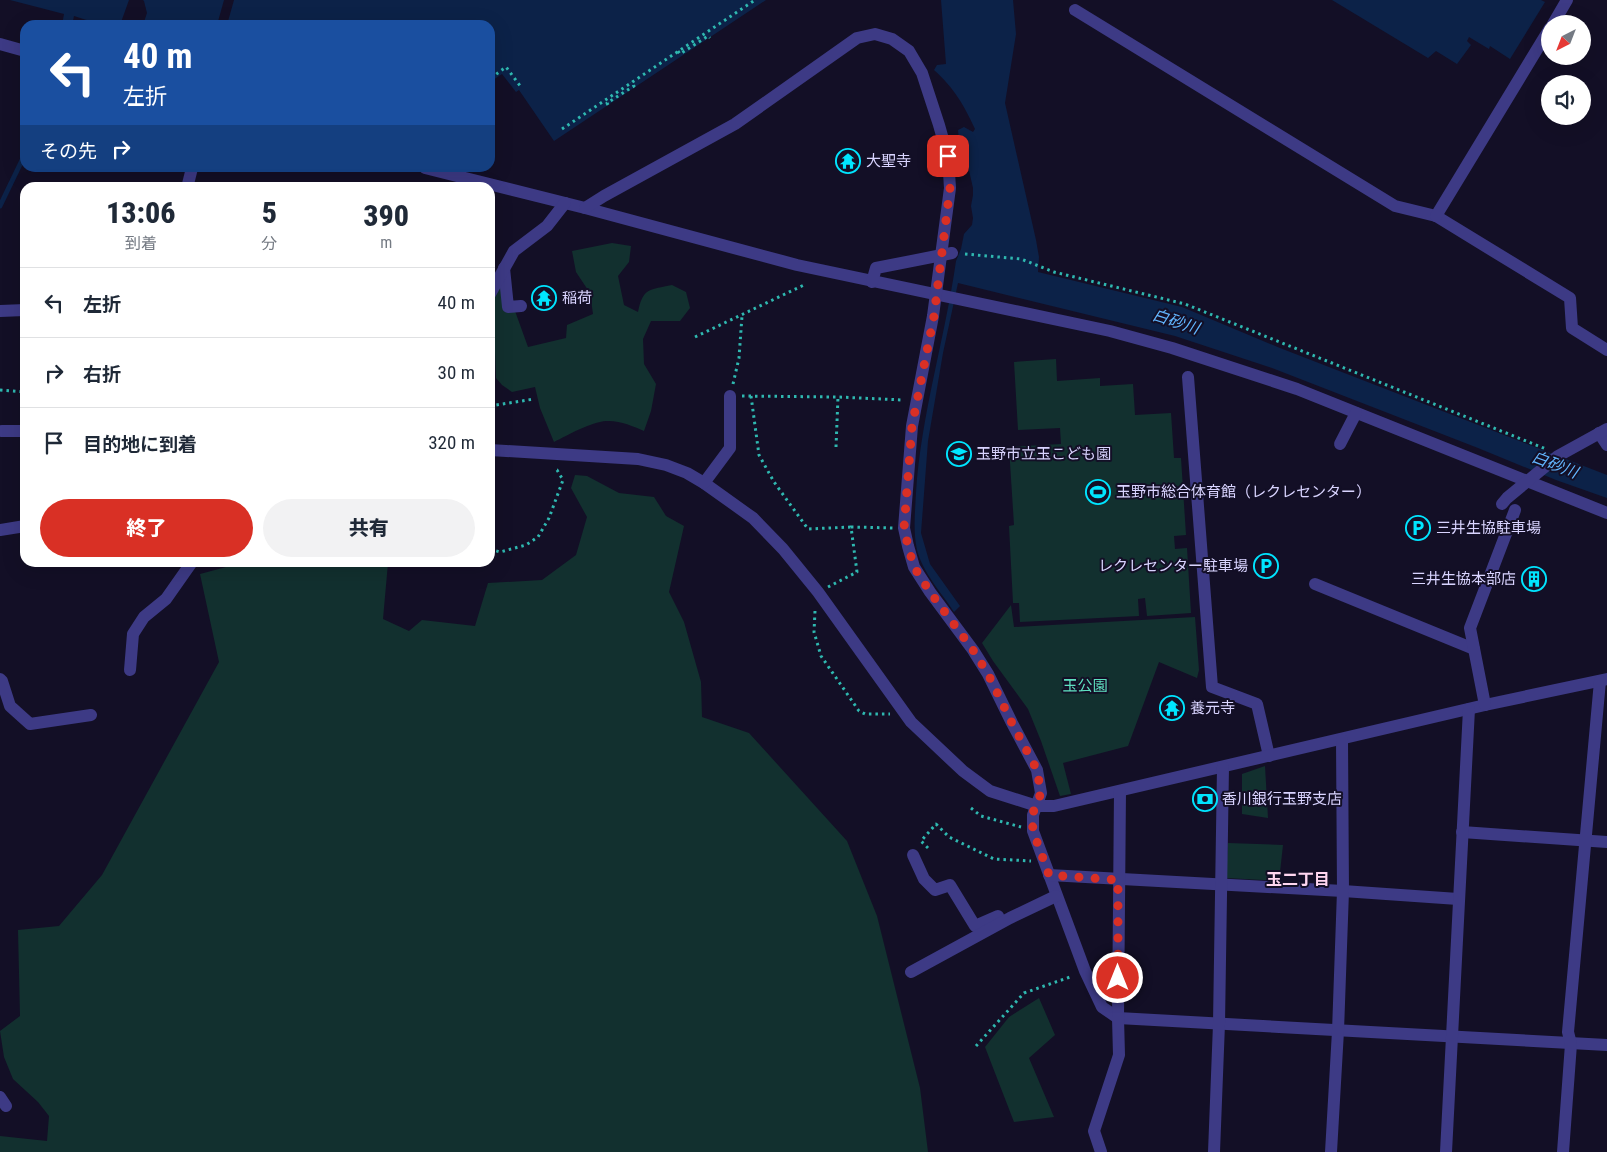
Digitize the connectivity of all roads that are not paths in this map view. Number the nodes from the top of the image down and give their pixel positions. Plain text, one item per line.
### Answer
1 (1567, 0) edge
2 (1075, 10) dead end
3 (1558, 15) edge
4 (1541, 43) edge
5 (0, 44) edge
6 (20, 49) edge
7 (441, 172) edge
8 (481, 182) edge
9 (495, 186) edge
10 (565, 203) junction
11 (585, 208) junction
12 (1436, 216) junction
13 (947, 254) junction
14 (504, 268) junction
15 (872, 282) junction
16 (495, 285) edge
17 (947, 297) junction
18 (521, 306) dead end
19 (20, 310) edge
20 (0, 311) edge
21 (1607, 350) edge
22 (1188, 376) dead end
23 (730, 396) road end
24 (1356, 413) junction
25 (2, 431) dead end
26 (20, 431) edge
27 (1603, 431) edge
28 (1340, 444) dead end
29 (1607, 445) edge
30 (495, 450) edge
31 (1527, 481) junction
32 (704, 483) junction
33 (1502, 504) dead end
34 (1515, 510) dead end
35 (1607, 513) edge
36 (20, 527) edge
37 (0, 530) edge
38 (188, 567) edge
39 (1315, 584) dead end
40 (1474, 649) junction
41 (130, 670) dead end
42 (0, 679) edge
43 (1604, 680) edge
44 (1485, 705) junction
45 (1469, 709) junction
46 (91, 715) dead end
47 (1342, 740) junction
48 (1269, 756) junction
49 (1223, 767) junction
50 (1120, 791) junction
51 (1037, 806) junction
52 (1462, 832) junction
53 (1585, 840) junction
54 (1607, 842) edge
55 (913, 855) dead end
56 (1049, 875) junction
57 (1118, 880) junction
58 (1221, 884) junction
59 (1343, 891) junction
60 (1056, 896) junction
61 (1458, 899) junction
62 (1002, 923) junction
63 (911, 972) dead end
64 (1118, 1018) junction
65 (1219, 1024) junction
66 (1338, 1031) junction
67 (1451, 1037) junction
68 (1571, 1044) junction
69 (1607, 1045) edge
70 (1102, 1152) edge
71 (1214, 1152) edge
72 (1331, 1152) edge
73 (1446, 1152) edge
74 (1563, 1152) edge

1 - 3 street
2 - 12 street
4 - 12 street
5 - 6 street
7 - 8 street
9 - 10 street
10 - 11 street
10 - 14 street
11 - 13 street
11 - 15 street
12 - 21 street
13 - 15 street
13 - 17 street
14 - 16 street
14 - 18 street
15 - 17 street
17 - 24 street
17 - 51 street
19 - 20 street
22 - 48 street
23 - 32 street
24 - 28 street
24 - 31 street
25 - 26 street
27 - 29 street
27 - 31 street
30 - 32 street
31 - 33 street
31 - 35 street
32 - 51 street
34 - 40 street
36 - 37 street
38 - 41 street
39 - 40 street
40 - 44 street
42 - 46 street
43 - 44 street
43 - 53 street
44 - 45 street
45 - 47 street
45 - 52 street
47 - 48 street
47 - 59 street
48 - 49 street
49 - 50 street
49 - 58 street
50 - 51 street
50 - 57 street
51 - 56 street
52 - 53 street
52 - 61 street
53 - 54 street
53 - 68 street
55 - 62 street
56 - 57 street
56 - 60 street
57 - 58 street
57 - 64 street
58 - 59 street
58 - 65 street
59 - 61 street
59 - 66 street
60 - 62 street
60 - 64 street
61 - 67 street
62 - 63 street
64 - 65 street
64 - 70 street
65 - 66 street
65 - 71 street
66 - 67 street
66 - 72 street
67 - 68 street
67 - 73 street
68 - 69 street
68 - 74 street

